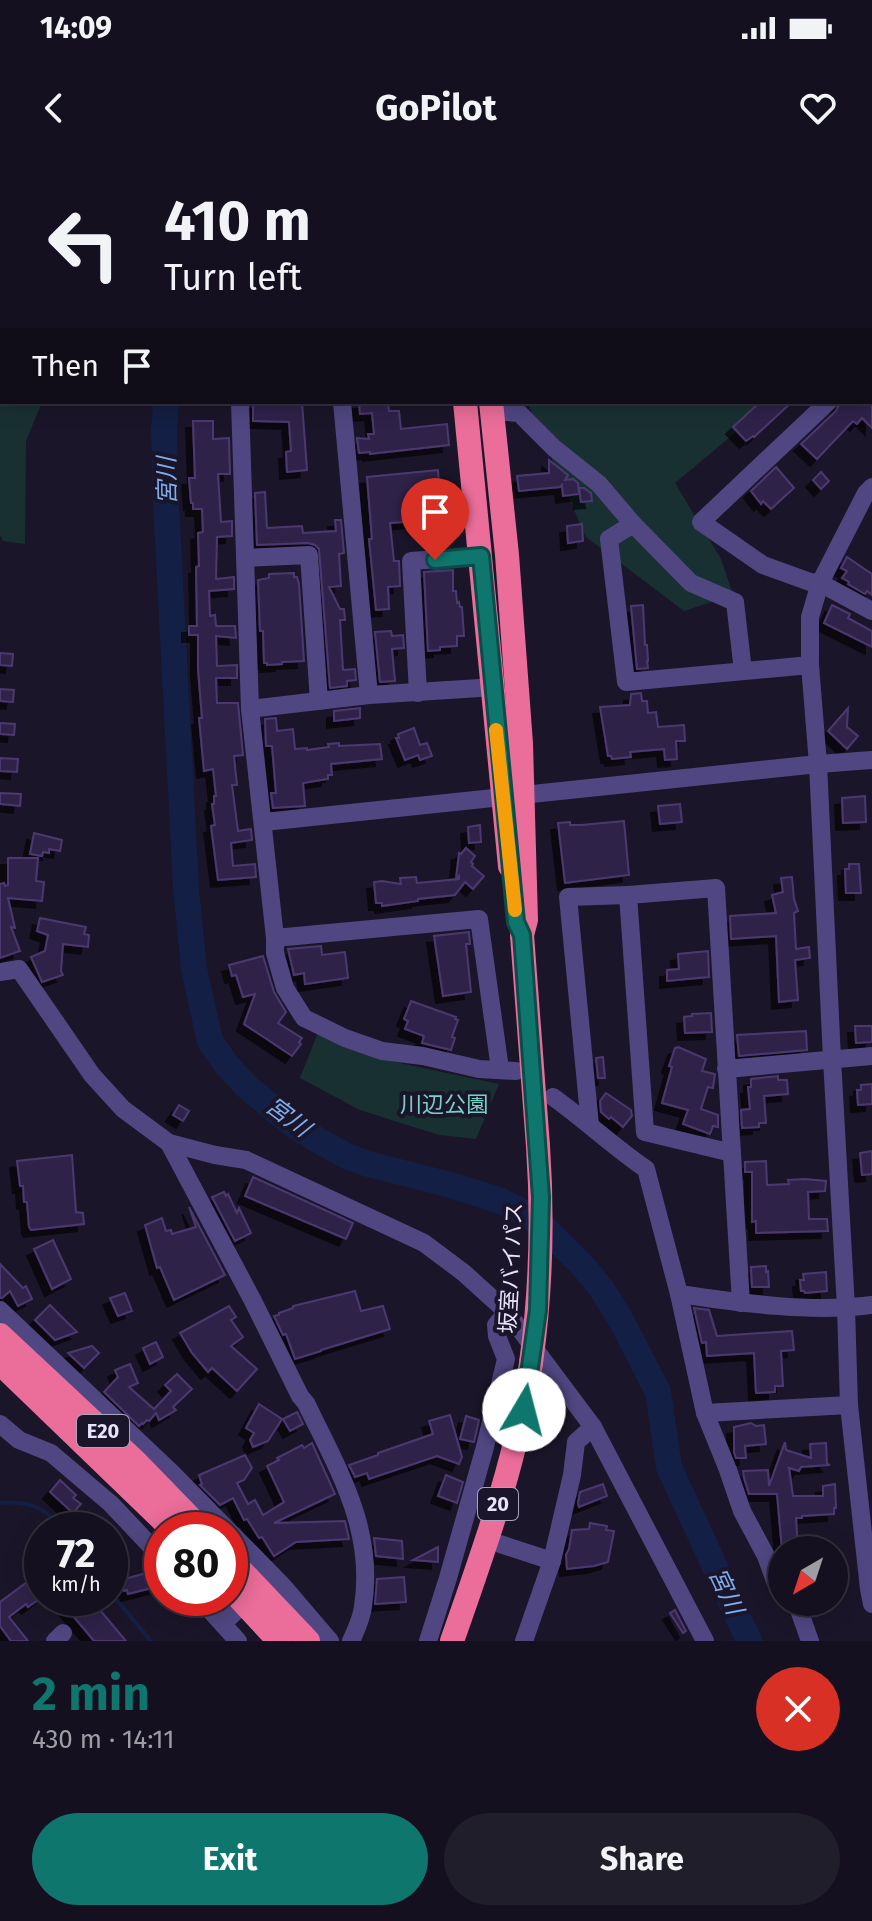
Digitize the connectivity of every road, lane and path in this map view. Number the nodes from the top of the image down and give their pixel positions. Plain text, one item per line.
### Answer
1 (240, 404) edge
2 (342, 404) edge
3 (465, 404) edge
4 (826, 404) edge
5 (492, 406) edge
6 (872, 487) edge
7 (633, 524) junction
8 (481, 556) junction
9 (245, 558) junction
10 (820, 583) junction
11 (872, 611) edge
12 (810, 665) junction
13 (743, 671) junction
14 (480, 688) dead end
15 (418, 693) junction
16 (369, 695) junction
17 (319, 701) junction
18 (250, 709) junction
19 (872, 760) edge
20 (818, 764) junction
21 (513, 797) junction
22 (264, 822) junction
23 (628, 895) junction
24 (275, 938) junction
25 (0, 972) edge
26 (872, 1056) edge
27 (832, 1059) junction
28 (726, 1069) junction
29 (553, 1097) dead end
30 (590, 1125) junction
31 (645, 1132) junction
32 (169, 1143) junction
33 (732, 1153) junction
34 (624, 1154) junction
35 (679, 1294) junction
36 (741, 1303) junction
37 (872, 1305) edge
38 (846, 1308) junction
39 (0, 1310) edge
40 (507, 1312) junction
41 (0, 1335) edge
42 (0, 1363) edge
43 (849, 1405) junction
44 (705, 1413) junction
45 (0, 1424) edge
46 (593, 1427) junction
47 (154, 1512) edge
48 (185, 1512) edge
49 (210, 1512) edge
50 (868, 1536) edge
51 (144, 1539) edge
52 (500, 1544) dead end
53 (248, 1550) edge
54 (552, 1561) junction
55 (768, 1562) edge
56 (272, 1575) junction
57 (248, 1578) edge
58 (872, 1604) edge
59 (248, 1607) edge
60 (216, 1616) edge
61 (801, 1616) edge
62 (223, 1624) junction
63 (238, 1641) edge
64 (279, 1641) edge
65 (308, 1641) edge
66 (330, 1641) edge
67 (351, 1641) edge
68 (428, 1641) edge
69 (452, 1641) edge
70 (524, 1641) edge
71 (705, 1641) edge
72 (810, 1641) edge

1 - 9 street
2 - 16 street
3 - 8 highway, 坂室バイパス / 20
4 - 10 street
5 - 7 street
5 - 21 highway, 坂室バイパス / 20
6 - 10 street
7 - 13 street
7 - 13 street
8 - 15 street
8 - 21 highway, 坂室バイパス / 20
9 - 17 street
9 - 18 street
10 - 11 street
10 - 12 street
12 - 13 street
12 - 20 street
14 - 15 street
15 - 16 street
16 - 17 street
17 - 18 street
18 - 22 street
19 - 20 street
20 - 21 street
20 - 27 street
21 - 22 street
21 - 69 highway, 坂室バイパス / 20, bridge
22 - 24 street
23 - 28 street
23 - 30 street
23 - 31 street
24 - 24 street
25 - 32 street
26 - 27 street
27 - 28 street
27 - 38 street
28 - 33 street
29 - 30 street
30 - 34 street
31 - 33 street
31 - 34 street
32 - 40 street
32 - 67 street
33 - 36 street
34 - 35 street
35 - 36 street
35 - 44 street
36 - 38 street
37 - 38 street
38 - 43 street
39 - 49 street
40 - 46 street
40 - 68 street
41 - 48 highway, E20
42 - 47 highway, E20
43 - 44 street
43 - 50 street
44 - 55 street
45 - 51 street
46 - 54 street
46 - 71 street
50 - 58 street
52 - 54 street
53 - 56 street
54 - 70 street
56 - 62 street
56 - 66 street
57 - 65 highway, bridge
59 - 64 highway, bridge
60 - 62 street
61 - 72 street
62 - 63 street

